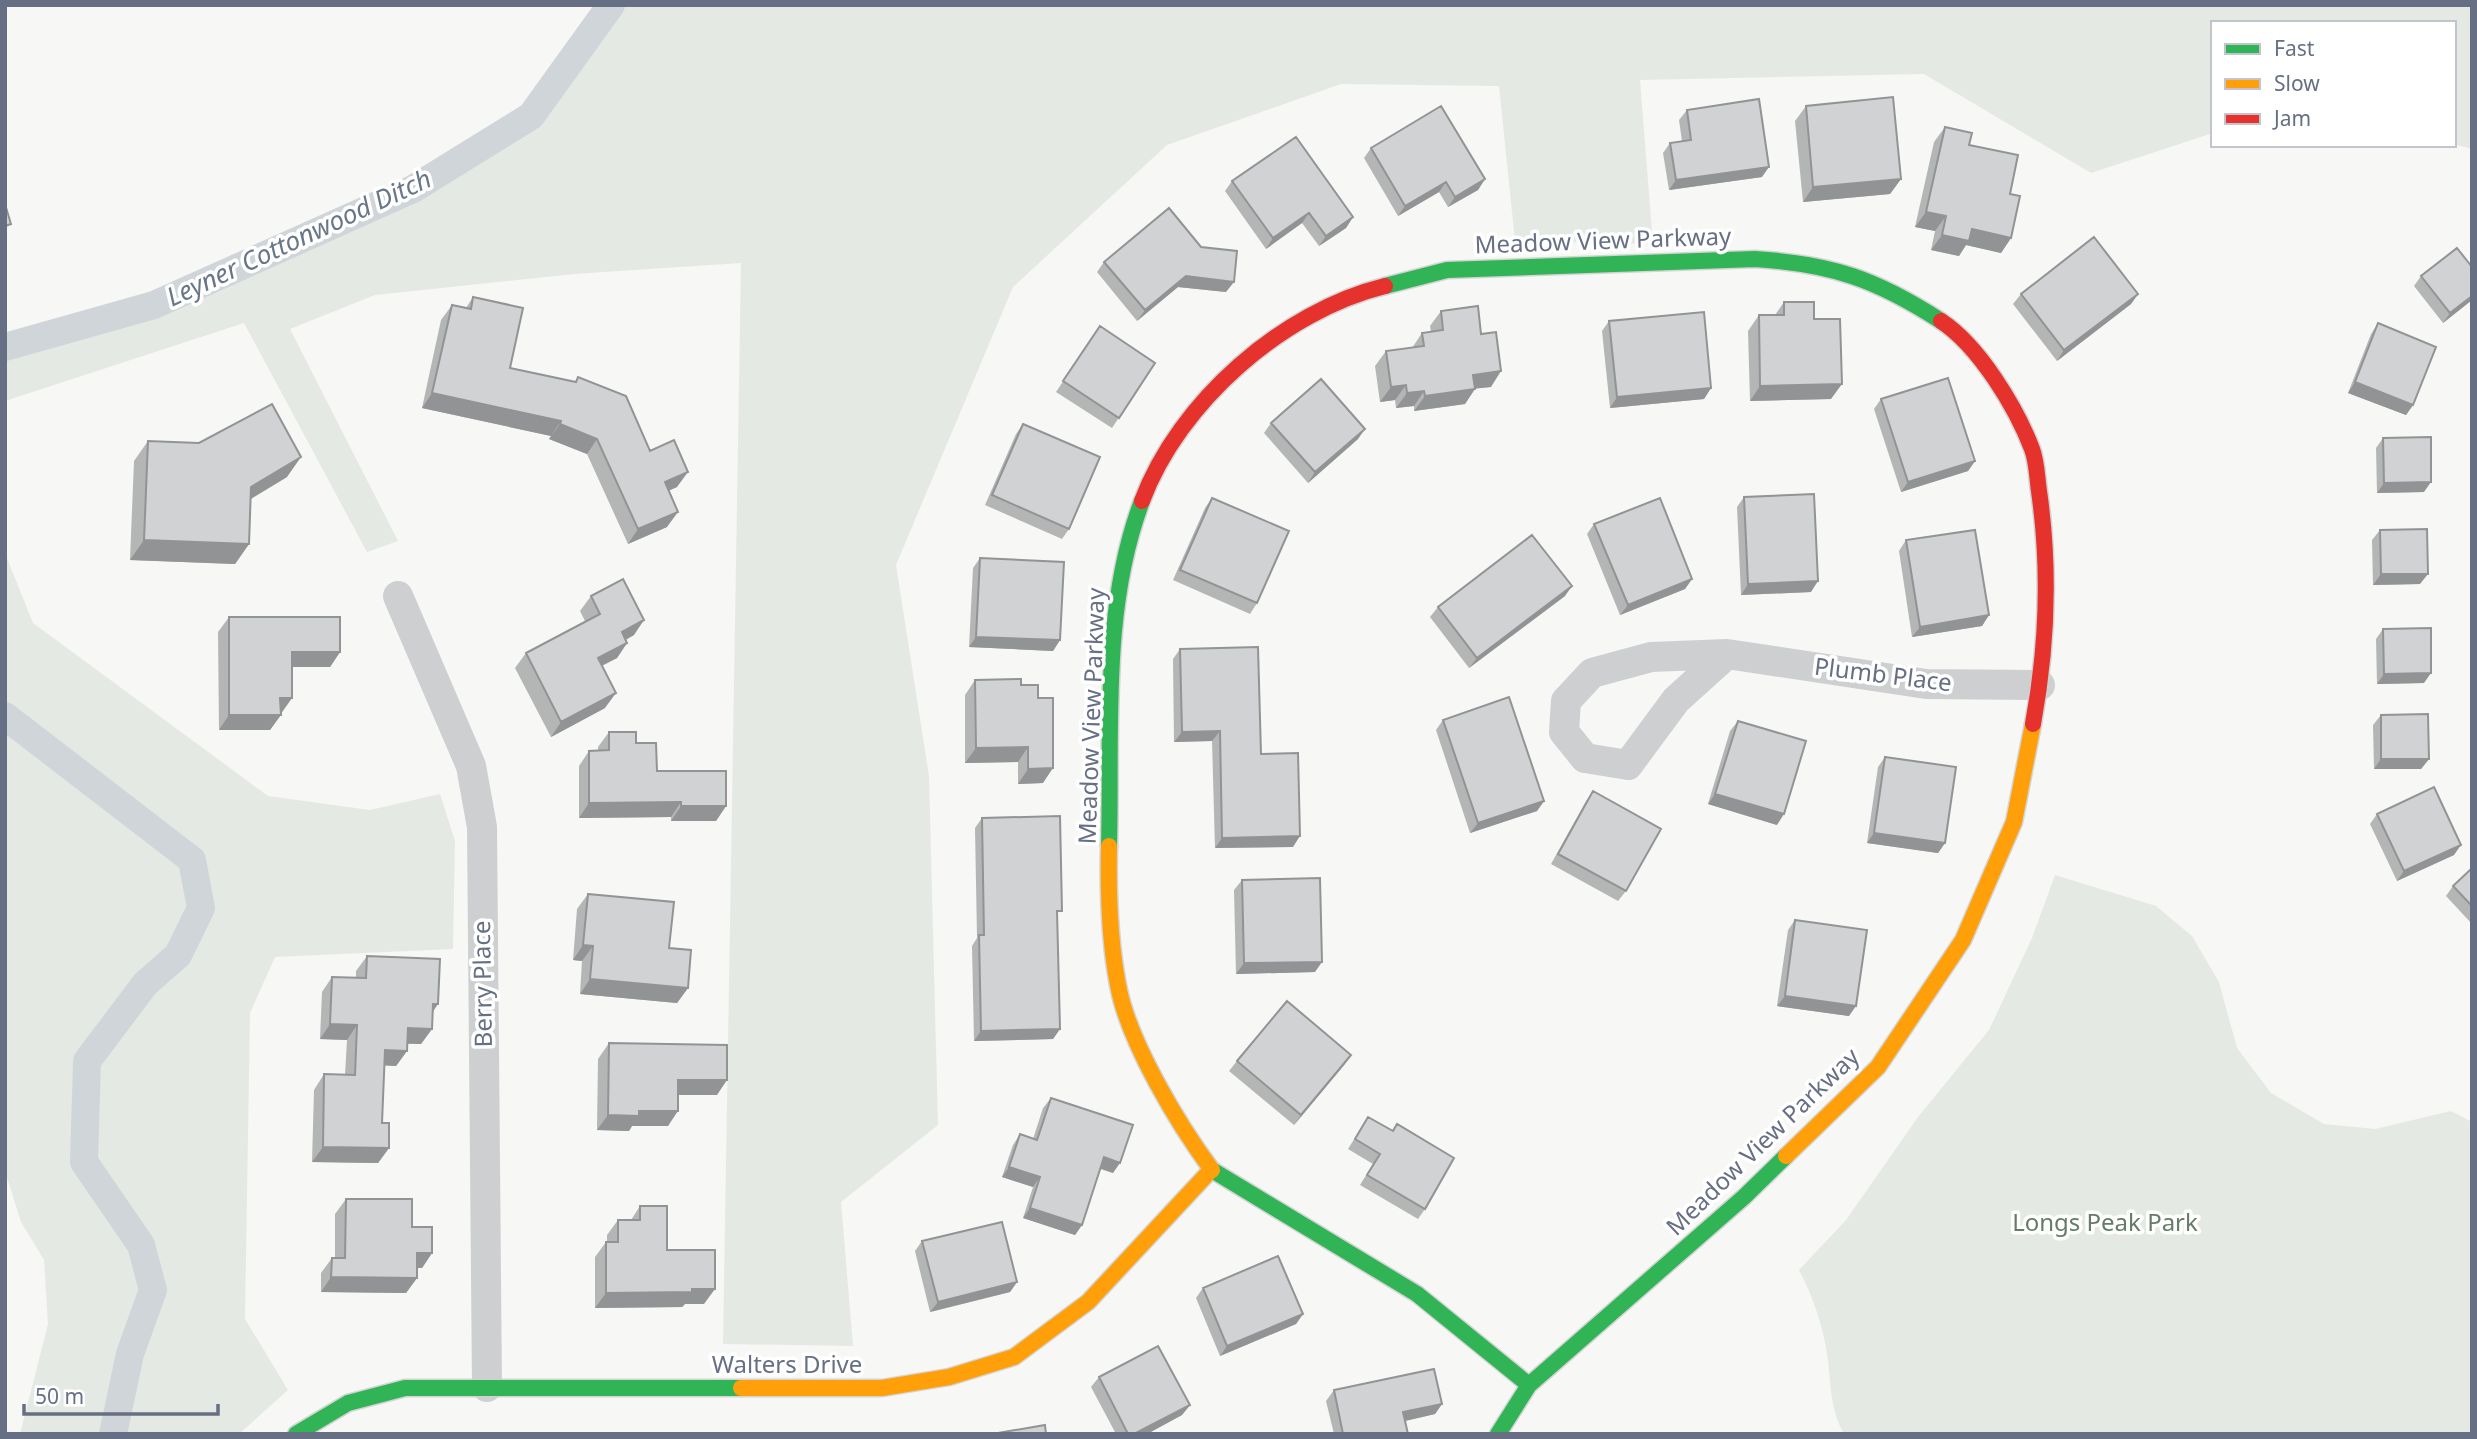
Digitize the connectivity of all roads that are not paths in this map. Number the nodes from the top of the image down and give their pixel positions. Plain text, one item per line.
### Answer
1 (398, 596) dead end
2 (1727, 654) junction
3 (2040, 685) junction
4 (1211, 1170) junction
5 (1529, 1385) junction
6 (487, 1387) junction
7 (296, 1434) edge
8 (1498, 1434) edge

1 - 6 street, Berry Place
2 - 2 street, Plumb Place
2 - 3 street, Plumb Place
3 - 4 street, Meadow View Parkway
3 - 5 street, Meadow View Parkway
4 - 5 street, Meadow View Parkway
4 - 6 street, Walters Drive
5 - 8 street, Meadow View Parkway
6 - 7 street, Walters Drive

